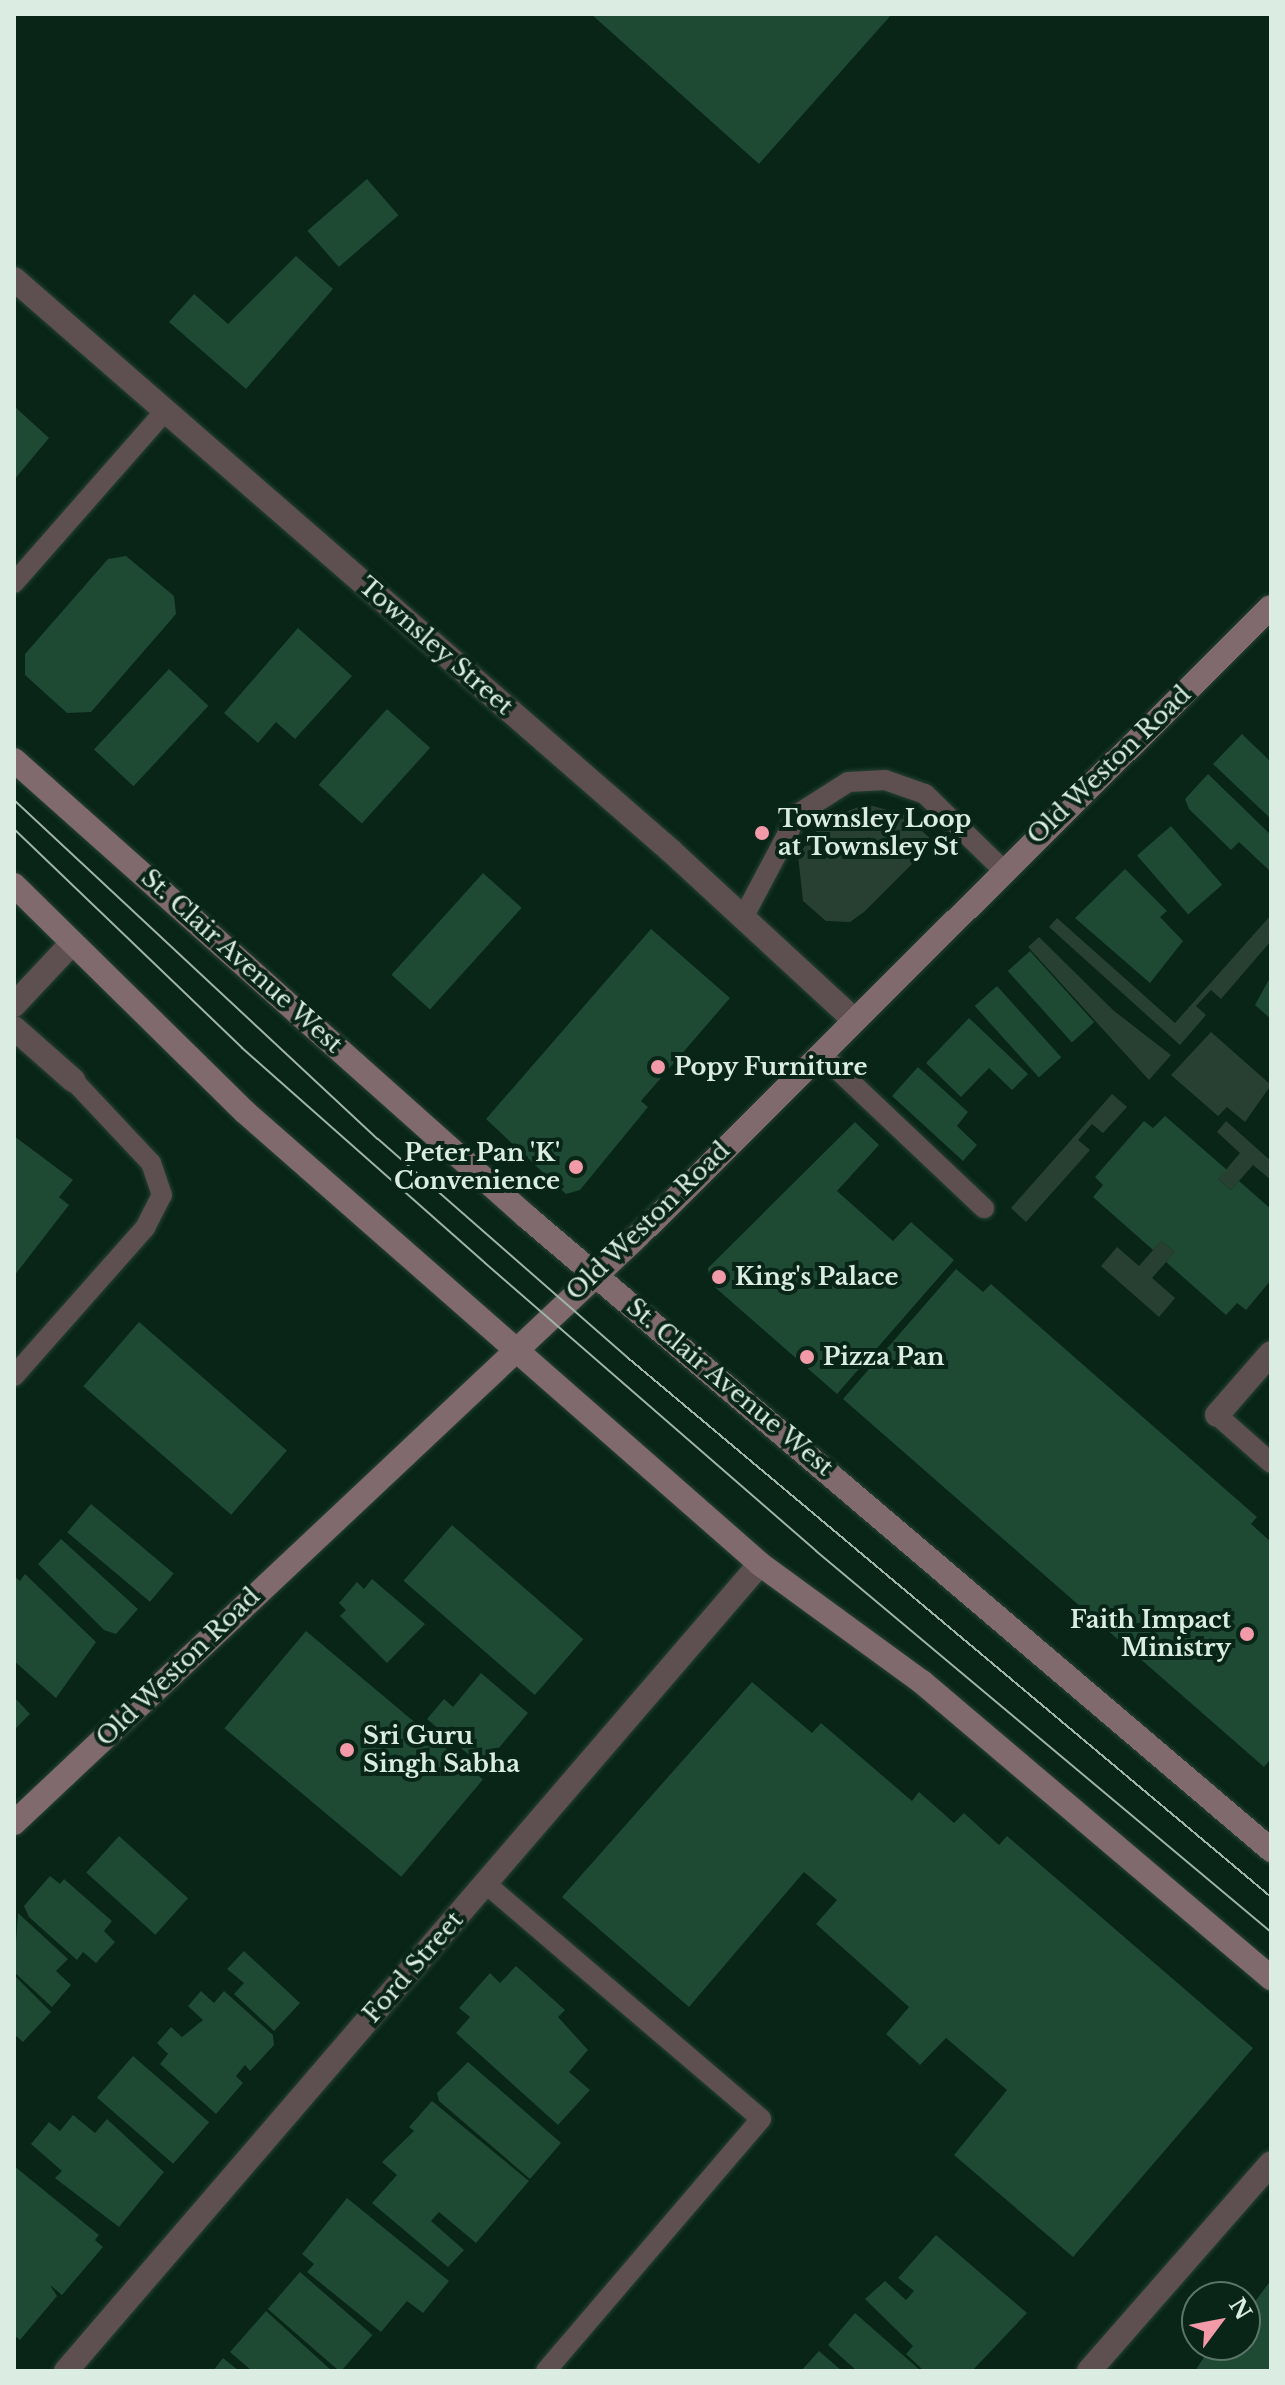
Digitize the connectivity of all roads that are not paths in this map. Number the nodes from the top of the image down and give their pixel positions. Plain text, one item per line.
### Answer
1 (14, 279) edge
2 (165, 411) junction
3 (14, 583) edge
4 (1271, 607) edge
5 (14, 760) edge
6 (1002, 869) junction
7 (14, 885) edge
8 (744, 916) junction
9 (72, 943) junction
10 (14, 1005) edge
11 (853, 1019) junction
12 (14, 1028) edge
13 (820, 1053) junction
14 (73, 1080) joint
15 (984, 1208) dead end
16 (596, 1275) junction
17 (514, 1346) junction
18 (1271, 1353) edge
19 (14, 1376) edge
20 (1217, 1415) joint
21 (1271, 1463) edge
22 (760, 1564) junction
23 (14, 1823) edge
24 (1271, 1850) edge
25 (485, 1883) junction
26 (1271, 1978) edge
27 (1271, 2163) edge
28 (66, 2371) edge
29 (546, 2371) edge
30 (1089, 2371) edge

1 - 2 street, Townsley Street
2 - 3 lane
2 - 8 street, Townsley Street
4 - 6 main road, Old Weston Road
5 - 16 main road, St. Clair Avenue West
6 - 8 lane
6 - 11 main road, Old Weston Road
7 - 9 main road
8 - 11 street, Townsley Street
9 - 10 street
9 - 17 main road
11 - 13 main road, Old Weston Road
12 - 14 street
13 - 15 lane
13 - 16 main road, Old Weston Road
14 - 19 lane
16 - 17 main road, Old Weston Road
16 - 24 main road, St. Clair Avenue West
17 - 22 main road
17 - 23 main road, Old Weston Road
18 - 20 street
20 - 21 lane
22 - 25 street, Ford Street
22 - 26 main road
25 - 28 street, Ford Street
25 - 29 lane
27 - 30 street

